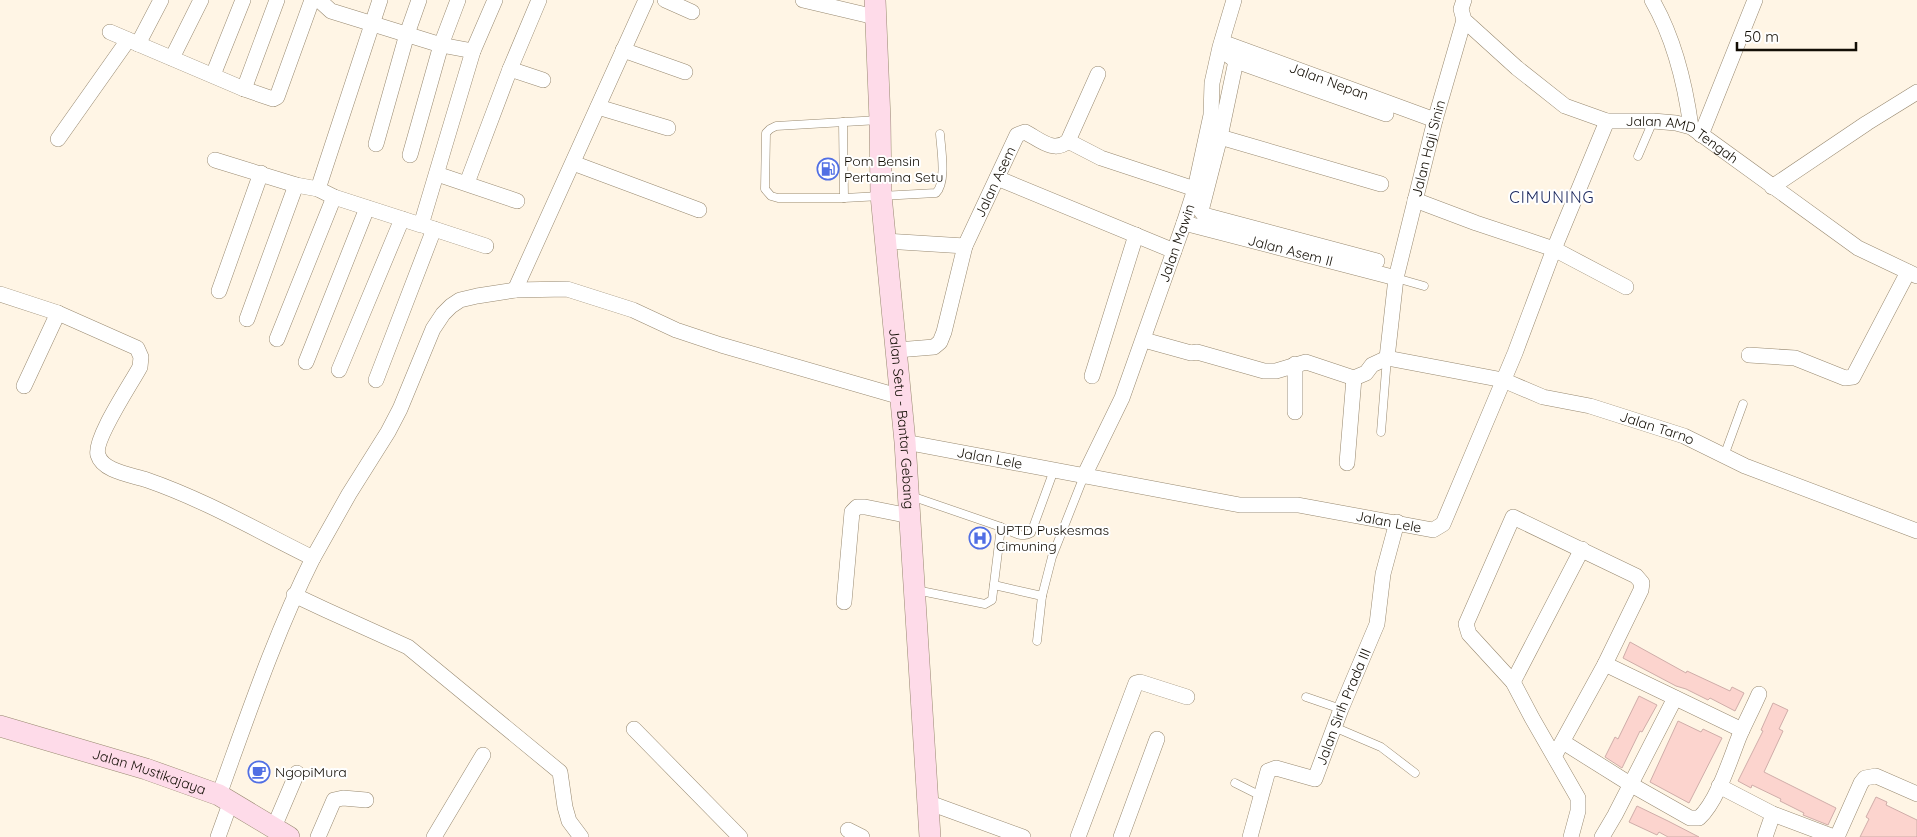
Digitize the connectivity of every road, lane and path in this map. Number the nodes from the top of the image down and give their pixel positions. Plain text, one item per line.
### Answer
1 (161, 0) edge
2 (201, 0) edge
3 (243, 0) edge
4 (277, 0) edge
5 (312, 0) edge
6 (319, 0) edge
7 (380, 0) edge
8 (419, 0) edge
9 (458, 0) edge
10 (495, 0) edge
11 (539, 0) edge
12 (646, 0) edge
13 (664, 0) edge
14 (803, 0) edge
15 (1234, 0) edge
16 (1464, 0) edge
17 (1652, 0) edge
18 (1755, 0) edge
19 (875, 8) edge
20 (692, 12) dead end
21 (1464, 20) junction
22 (372, 22) junction
23 (110, 32) dead end
24 (407, 34) junction
25 (133, 42) junction
26 (1221, 44) junction
27 (441, 45) junction
28 (624, 50) junction
29 (473, 51) junction
30 (172, 58) junction
31 (1236, 61) junction
32 (510, 69) junction
33 (685, 72) dead end
34 (1098, 74) dead end
35 (213, 75) junction
36 (542, 80) dead end
37 (244, 89) junction
38 (1917, 92) edge
39 (598, 107) junction
40 (1386, 114) dead end
41 (880, 120) junction
42 (1435, 120) junction
43 (1607, 121) junction
44 (1653, 121) junction
45 (843, 122) junction
46 (668, 128) dead end
47 (1696, 131) junction
48 (940, 134) dead end
49 (1220, 137) junction
50 (58, 139) dead end
51 (1068, 141) junction
52 (376, 144) dead end
53 (410, 155) dead end
54 (1638, 156) dead end
55 (215, 160) dead end
56 (573, 163) junction
57 (261, 173) junction
58 (437, 174) junction
59 (998, 178) junction
60 (467, 183) junction
61 (296, 184) junction
62 (1381, 184) dead end
63 (1772, 186) junction
64 (318, 189) junction
65 (1195, 189) junction
66 (881, 195) junction
67 (334, 197) junction
68 (844, 198) junction
69 (1415, 200) junction
70 (517, 201) dead end
71 (367, 208) junction
72 (698, 210) dead end
73 (402, 219) junction
74 (1184, 223) junction
75 (428, 227) junction
76 (1136, 235) junction
77 (885, 241) junction
78 (486, 246) dead end
79 (965, 246) junction
80 (1554, 249) junction
81 (1174, 251) junction
82 (1377, 261) dead end
83 (1912, 274) edge
84 (1396, 278) junction
85 (1424, 286) dead end
86 (1626, 287) dead end
87 (515, 290) junction
88 (220, 291) dead end
89 (0, 294) edge
90 (58, 313) junction
91 (247, 319) dead end
92 (277, 339) dead end
93 (1144, 340) junction
94 (897, 350) junction
95 (1749, 355) dead end
96 (1387, 358) junction
97 (306, 362) dead end
98 (1295, 364) junction
99 (339, 370) dead end
100 (1092, 376) dead end
101 (1354, 378) junction
102 (376, 380) dead end
103 (1503, 380) junction
104 (24, 386) dead end
105 (901, 397) junction
106 (1742, 404) dead end
107 (1296, 412) dead end
108 (1381, 432) dead end
109 (905, 442) junction
110 (1724, 456) junction
111 (1347, 463) dead end
112 (1054, 470) junction
113 (1084, 476) junction
114 (909, 495) junction
115 (910, 516) junction
116 (1397, 522) junction
117 (1001, 527) junction
118 (1917, 530) edge
119 (1582, 549) junction
120 (313, 558) junction
121 (994, 585) junction
122 (916, 590) junction
123 (294, 594) junction
124 (1042, 596) junction
125 (844, 602) dead end
126 (1038, 641) dead end
127 (1605, 664) junction
128 (1513, 682) junction
129 (1759, 694) dead end
130 (1187, 697) dead end
131 (1306, 697) dead end
132 (1675, 698) junction
133 (1341, 709) junction
134 (0, 726) edge
135 (1334, 727) junction
136 (634, 729) dead end
137 (1742, 730) junction
138 (1157, 739) dead end
139 (1563, 742) junction
140 (483, 755) dead end
141 (1555, 755) junction
142 (297, 773) dead end
143 (1415, 773) dead end
144 (1235, 782) dead end
145 (1630, 784) junction
146 (1719, 786) junction
147 (1917, 794) edge
148 (1261, 796) junction
149 (225, 798) junction
150 (366, 800) dead end
151 (927, 802) junction
152 (1773, 814) junction
153 (848, 830) dead end
154 (282, 832) edge
155 (218, 837) edge
156 (318, 837) edge
157 (434, 837) edge
158 (581, 837) edge
159 (740, 837) edge
160 (862, 837) edge
161 (930, 837) edge
162 (1022, 837) edge
163 (1078, 837) edge
164 (1121, 837) edge
165 (1250, 837) edge
166 (1571, 837) edge
167 (1602, 837) edge
168 (1765, 837) edge
169 (1836, 837) edge

1 - 25 street
2 - 30 street
3 - 35 street
4 - 37 street
5 - 37 street
6 - 22 street
7 - 22 street
8 - 24 street
9 - 27 street
10 - 29 street
11 - 32 street
12 - 28 street
13 - 20 street
14 - 19 street
15 - 26 street, Jalan Mawin
16 - 21 street
17 - 47 street
18 - 47 street
19 - 41 main road, Jalan Setu - Bantar Gebang
21 - 42 street, Jalan Haji Sinin
21 - 43 street, Jalan AMD Tengah
22 - 24 street
22 - 64 street
23 - 25 street
24 - 27 street
24 - 52 street
25 - 30 street
25 - 50 street
26 - 31 street
26 - 42 street, Jalan Nepan
26 - 65 street, Jalan Mawin
27 - 29 street
27 - 53 street
28 - 33 street
28 - 39 street
29 - 58 street
30 - 35 street
31 - 40 street
31 - 49 street
32 - 36 street
32 - 60 street
34 - 51 street
35 - 37 street
38 - 63 street
39 - 46 street
39 - 56 street
41 - 45 lane
41 - 66 main road, Jalan Setu - Bantar Gebang
42 - 69 street, Jalan Haji Sinin
43 - 44 street, Jalan AMD Tengah
43 - 80 street, Jalan Lele
44 - 47 street, Jalan AMD Tengah
44 - 54 lane
45 - 68 lane
45 - 68 lane
47 - 63 street, Jalan AMD Tengah
48 - 66 lane
49 - 62 street
49 - 82 street
51 - 59 street, Jalan Asem
51 - 65 street
55 - 57 street
56 - 72 street
56 - 87 street
57 - 61 street
57 - 88 street
58 - 60 street
58 - 75 street
59 - 76 street
59 - 79 street, Jalan Asem
60 - 70 street
61 - 64 street
61 - 91 street
63 - 83 street, Jalan AMD Tengah
64 - 67 street
65 - 74 street, Jalan Mawin
66 - 68 lane
66 - 77 main road, Jalan Setu - Bantar Gebang
67 - 71 street
67 - 92 street
69 - 80 street
69 - 84 street, Jalan Haji Sinin
71 - 73 street
71 - 97 street
73 - 75 street
73 - 99 street
74 - 81 street, Jalan Mawin
74 - 84 street, Jalan Asem II
75 - 78 street
75 - 102 street
76 - 81 street
76 - 100 street
77 - 79 street
77 - 94 main road, Jalan Setu - Bantar Gebang
79 - 94 street, Jalan Asem
80 - 86 street
80 - 103 street, Jalan Lele
81 - 93 street, Jalan Mawin
83 - 95 street
84 - 85 lane
84 - 96 street, Jalan Haji Sinin
87 - 105 street
87 - 120 street
89 - 90 street
90 - 104 street
90 - 120 street
93 - 98 street
93 - 113 street, Jalan Mawin
94 - 105 main road, Jalan Setu - Bantar Gebang
96 - 101 street
96 - 103 street, Jalan Tarno
96 - 108 lane
98 - 101 street
98 - 107 street
101 - 111 street
103 - 110 street, Jalan Tarno
103 - 116 street, Jalan Lele
105 - 109 main road, Jalan Setu - Bantar Gebang
106 - 110 lane
109 - 112 street, Jalan Lele
109 - 114 main road, Jalan Setu - Bantar Gebang
110 - 118 street, Jalan Tarno
112 - 113 street, Jalan Lele
112 - 117 lane
113 - 116 street, Jalan Lele
113 - 124 lane
114 - 115 main road, Jalan Setu - Bantar Gebang
114 - 117 lane
115 - 122 main road, Jalan Setu - Bantar Gebang
115 - 125 street
116 - 133 street, Jalan Sirih Prada III
117 - 121 lane
119 - 127 street
119 - 128 street
119 - 128 street
120 - 123 street
121 - 122 lane
121 - 124 lane
122 - 151 main road, Jalan Setu - Bantar Gebang
123 - 149 street
123 - 158 street
124 - 126 lane
127 - 132 street
127 - 139 street
128 - 141 street
129 - 137 street
130 - 163 street
131 - 133 lane
132 - 137 street
132 - 145 street
133 - 135 street, Jalan Sirih Prada III
134 - 149 main road, Jalan Mustikajaya
135 - 143 lane
135 - 148 street, Jalan Sirih Prada III
136 - 159 street
137 - 146 street
138 - 164 street
139 - 141 street
139 - 145 street
140 - 157 street
141 - 166 street
142 - 154 street
144 - 148 lane
145 - 146 street
145 - 167 street
146 - 152 street
147 - 169 street
148 - 165 street, Jalan Sirih Prada III
149 - 154 main road, Jalan Mustikajaya
149 - 155 street
150 - 156 street
151 - 161 main road, Jalan Setu - Bantar Gebang
151 - 162 street
152 - 168 street
152 - 169 street
153 - 160 street

